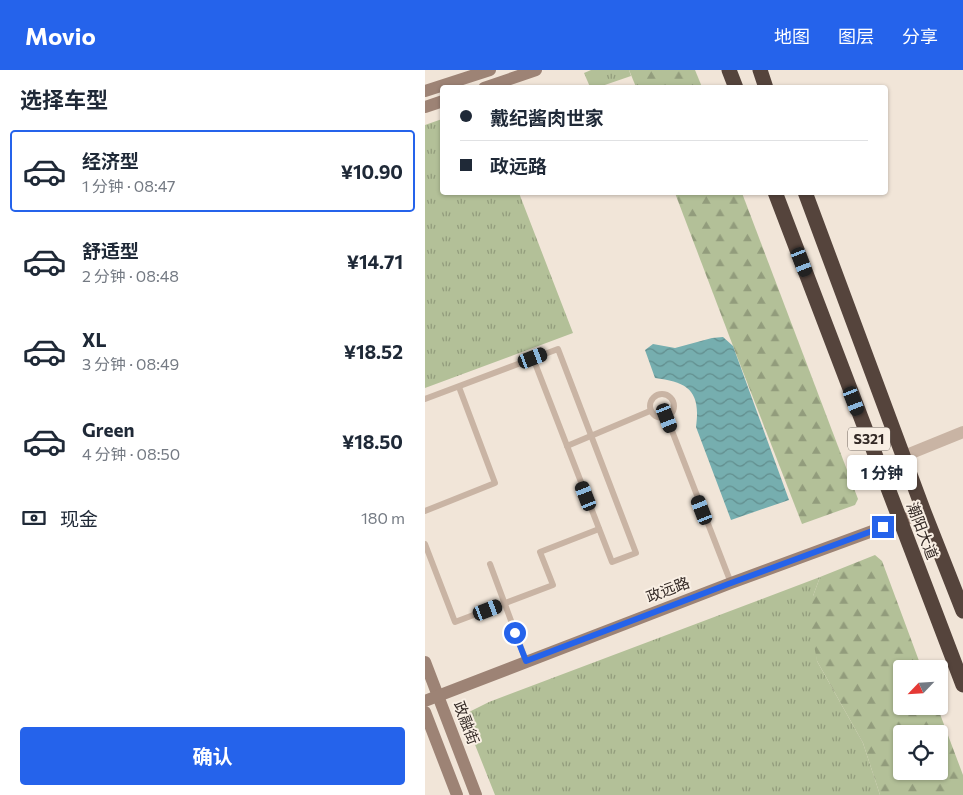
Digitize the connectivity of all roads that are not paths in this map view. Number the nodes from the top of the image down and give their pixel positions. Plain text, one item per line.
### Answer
1 (490, 70) edge
2 (536, 70) edge
3 (729, 70) edge
4 (760, 70) edge
5 (767, 70) edge
6 (444, 85) edge
7 (493, 85) edge
8 (735, 85) edge
9 (766, 85) edge
10 (767, 85) edge
11 (440, 86) edge
12 (425, 91) edge
13 (440, 103) edge
14 (425, 107) edge
15 (776, 195) edge
16 (806, 195) edge
17 (533, 358) junction
18 (459, 386) junction
19 (425, 400) edge
20 (650, 411) junction
21 (667, 418) junction
22 (963, 432) edge
23 (592, 436) junction
24 (567, 446) junction
25 (904, 456) junction
26 (425, 511) edge
27 (924, 512) junction
28 (900, 521) junction
29 (599, 529) junction
30 (425, 544) edge
31 (490, 564) dead end
32 (731, 583) junction
33 (504, 604) junction
34 (963, 611) edge
35 (526, 661) junction
36 (425, 662) edge
37 (963, 685) edge
38 (438, 696) junction
39 (425, 701) edge
40 (425, 712) edge
41 (457, 795) edge
42 (476, 795) edge

1 - 6 street
2 - 7 street
3 - 8 highway
4 - 9 highway
5 - 10 highway
11 - 12 street
13 - 14 street
15 - 28 highway, 潮阳大道 / S321
16 - 25 highway, 潮阳大道 / S321
17 - 18 lane
17 - 23 lane
17 - 24 lane
18 - 19 lane
18 - 26 lane
20 - 21 lane
20 - 21 lane
20 - 23 lane
21 - 32 lane
22 - 25 street
23 - 24 lane
23 - 29 lane
24 - 29 lane
25 - 27 highway, 潮阳大道 / S321
27 - 28 street, 政远路
27 - 34 highway, 潮阳大道 / S321
28 - 32 street, 政远路
28 - 37 highway, 潮阳大道 / S321
29 - 33 lane
30 - 33 lane
31 - 33 lane
32 - 35 street, 政远路
33 - 35 lane
35 - 38 street, 政远路
36 - 38 street, 政融街
38 - 39 street, 政远路
38 - 42 street, 政融街
40 - 41 street

